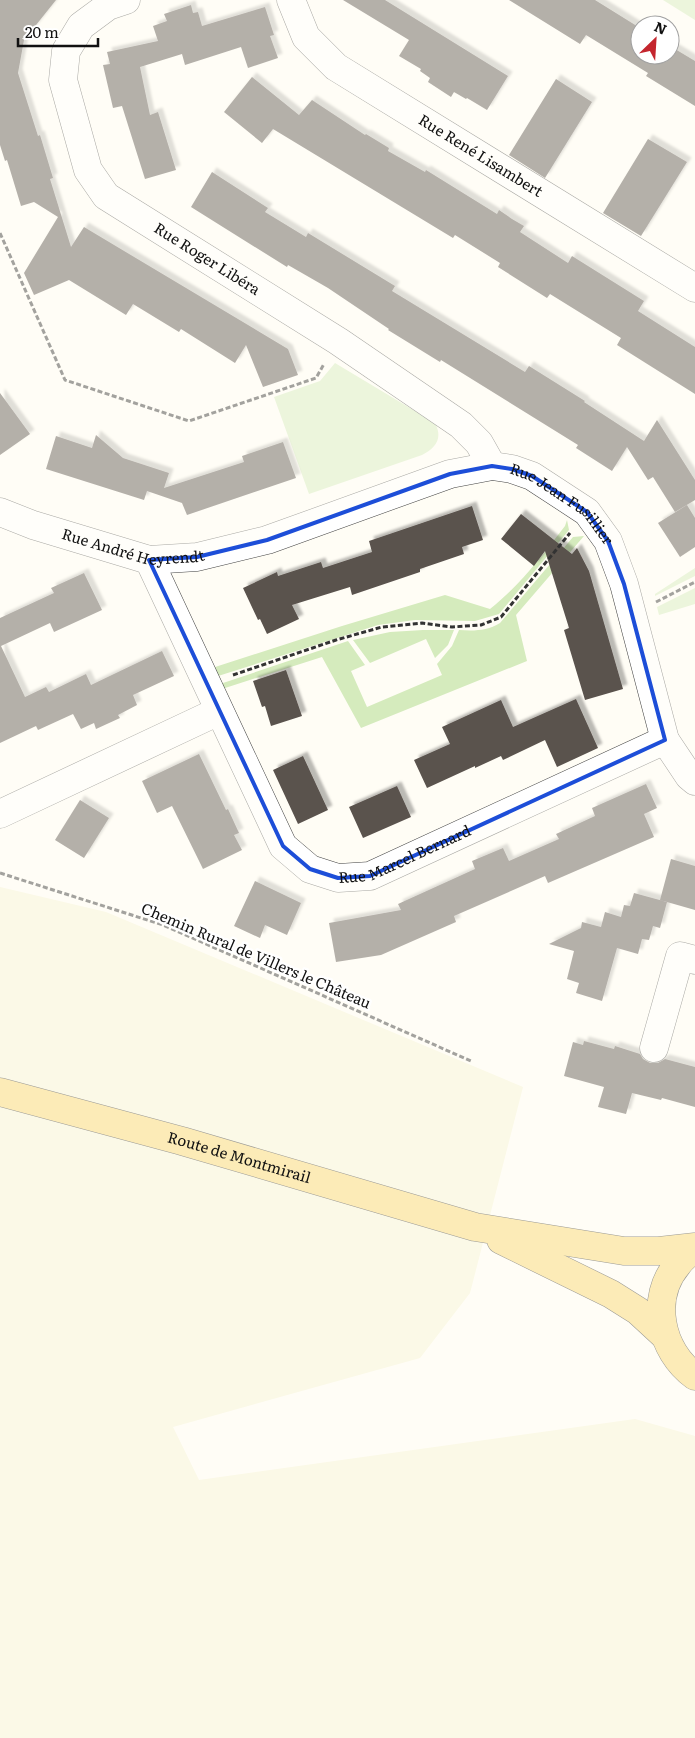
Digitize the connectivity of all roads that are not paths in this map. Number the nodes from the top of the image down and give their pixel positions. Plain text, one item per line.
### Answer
1 (126, 0) edge
2 (291, 0) edge
3 (695, 288) edge
4 (492, 466) junction
5 (2, 519) edge
6 (267, 540) joint
7 (148, 560) junction
8 (219, 711) junction
9 (666, 740) junction
10 (695, 781) edge
11 (0, 814) edge
12 (695, 960) edge
13 (654, 1048) dead end
14 (0, 1092) edge
15 (475, 1227) junction
16 (695, 1248) edge
17 (664, 1335) junction
18 (695, 1376) edge

1 - 4 street, Rue Roger Libéra
2 - 3 street, Rue René Lisambert
4 - 6 street, Rue Jean Fusillier
4 - 9 street, Rue Jean Fusillier
5 - 7 street, Rue André Heyrendt
6 - 7 street, Rue André Heyrendt
7 - 8 street, Rue Marcel Bernard
8 - 9 street, Rue Marcel Bernard
8 - 11 street
9 - 10 street, Rue Jean Fusillier
12 - 13 street
14 - 15 main road, Route de Montmirail
15 - 16 main road, Route de Montmirail
15 - 17 main road, Route de Montmirail
16 - 17 main road
17 - 18 main road

